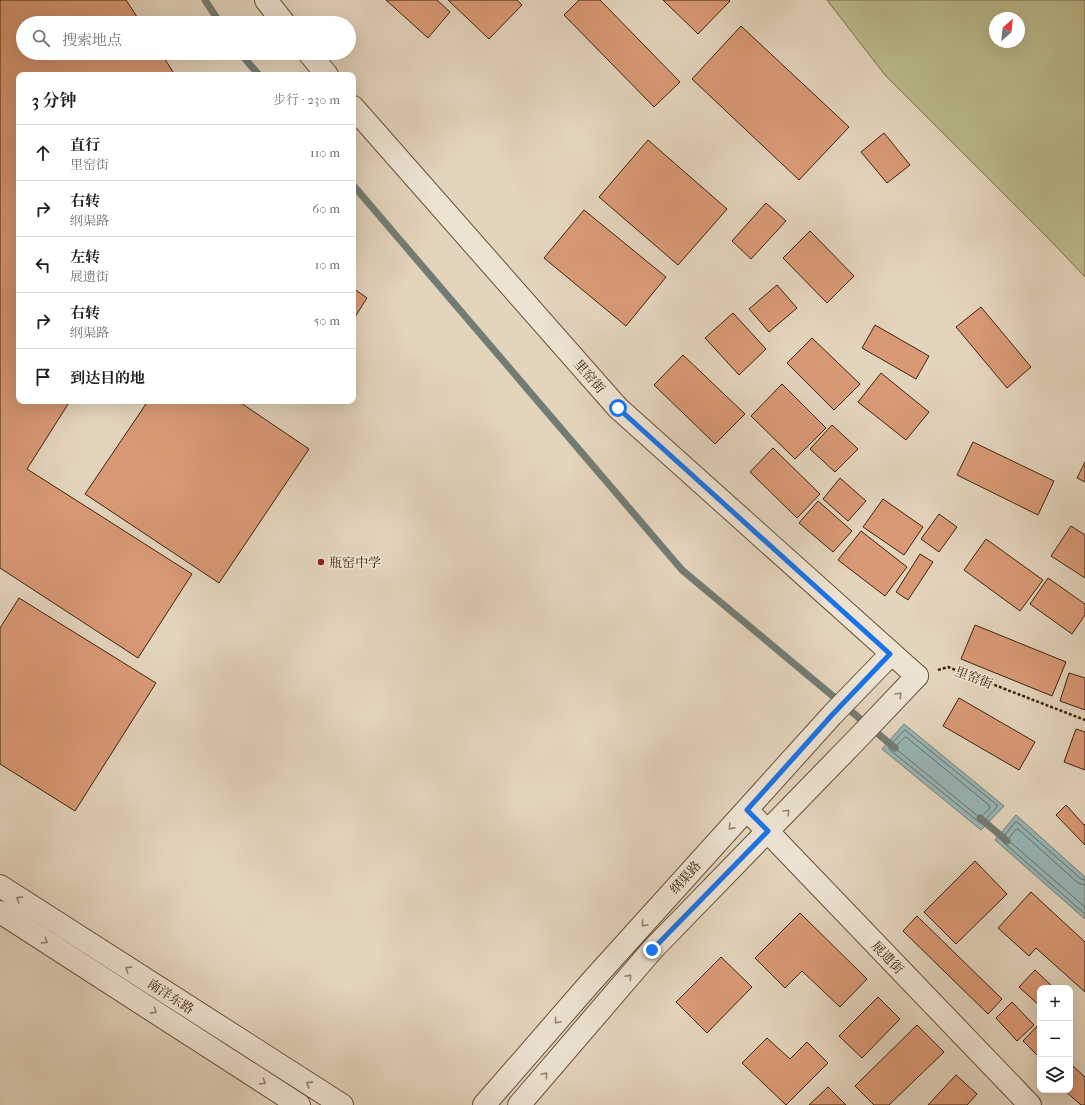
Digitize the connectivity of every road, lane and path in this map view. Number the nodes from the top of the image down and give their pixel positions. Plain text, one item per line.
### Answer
1 (266, 0) edge
2 (279, 16) edge
3 (315, 60) edge
4 (325, 72) edge
5 (356, 110) edge
6 (890, 654) junction
7 (917, 676) junction
8 (1085, 720) edge
9 (747, 810) junction
10 (768, 831) junction
11 (0, 886) edge
12 (0, 912) edge
13 (299, 1105) edge
14 (342, 1105) edge
15 (484, 1105) edge
16 (519, 1105) edge
17 (1030, 1105) edge

1 - 2 street
3 - 4 street
5 - 6 street, 里窑街
6 - 7 street, 里窑街
6 - 9 street, 纲渠路
7 - 8 path, 里窑街
10 -> 7 street, 纲渠路
9 - 10 street, 展遗街
9 -> 15 street, 纲渠路
16 -> 10 street, 纲渠路
10 - 17 street, 展遗街
14 -> 11 street, 南洋东路
12 -> 13 street, 南洋东路

